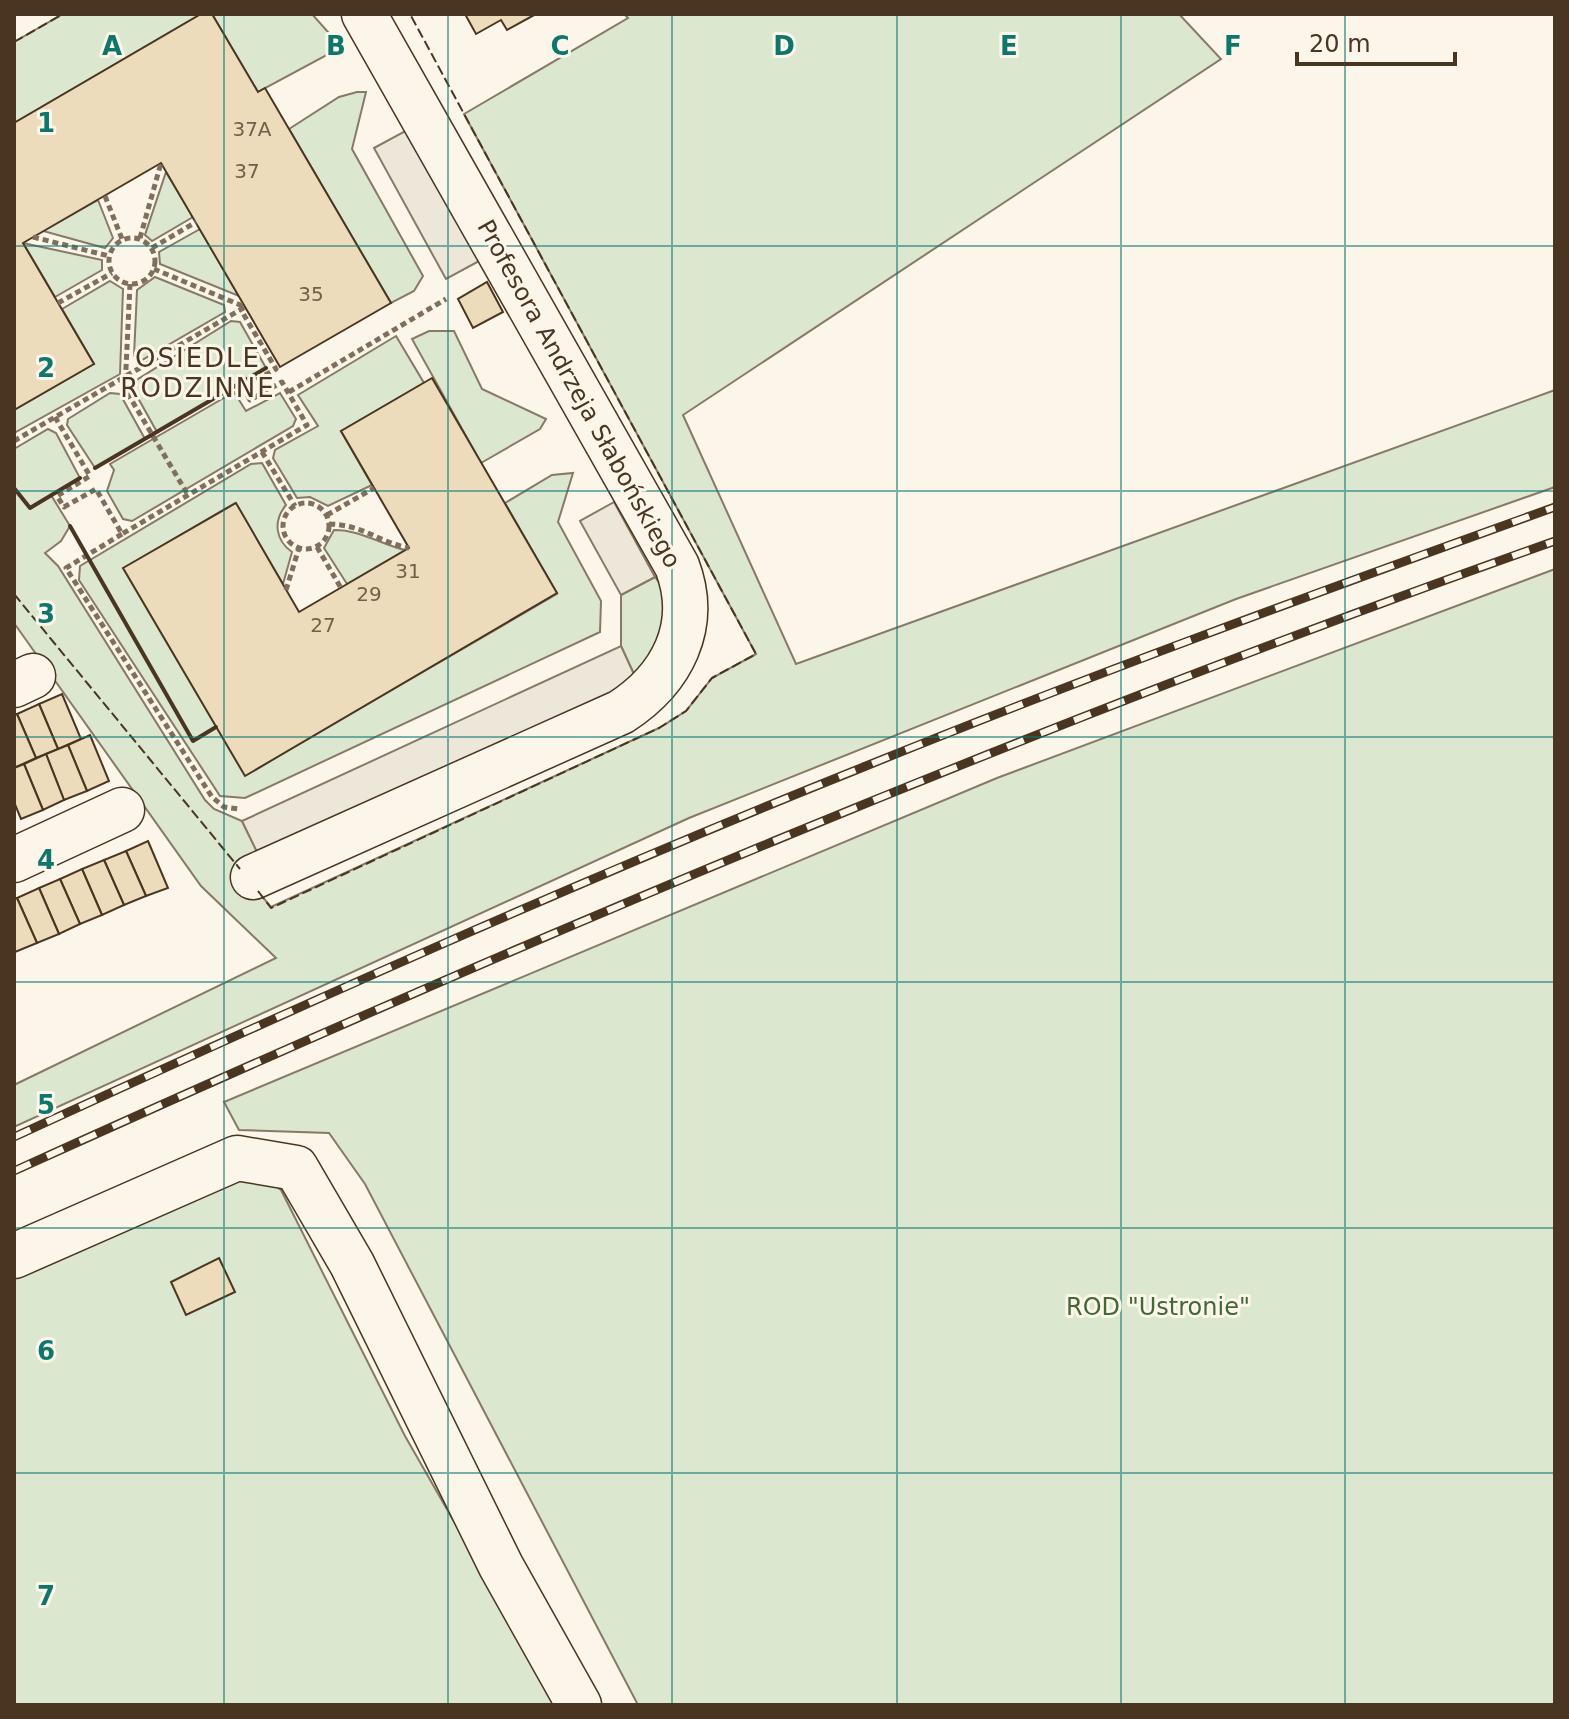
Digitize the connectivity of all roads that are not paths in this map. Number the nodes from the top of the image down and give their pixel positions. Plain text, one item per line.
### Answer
1 (364, 14) edge
2 (122, 810) dead end
3 (14, 860) edge
4 (253, 877) dead end
5 (14, 1256) edge
6 (579, 1705) edge

1 - 4 lane, Profesora Andrzeja Słabońskiego
2 - 3 lane
5 - 6 lane

